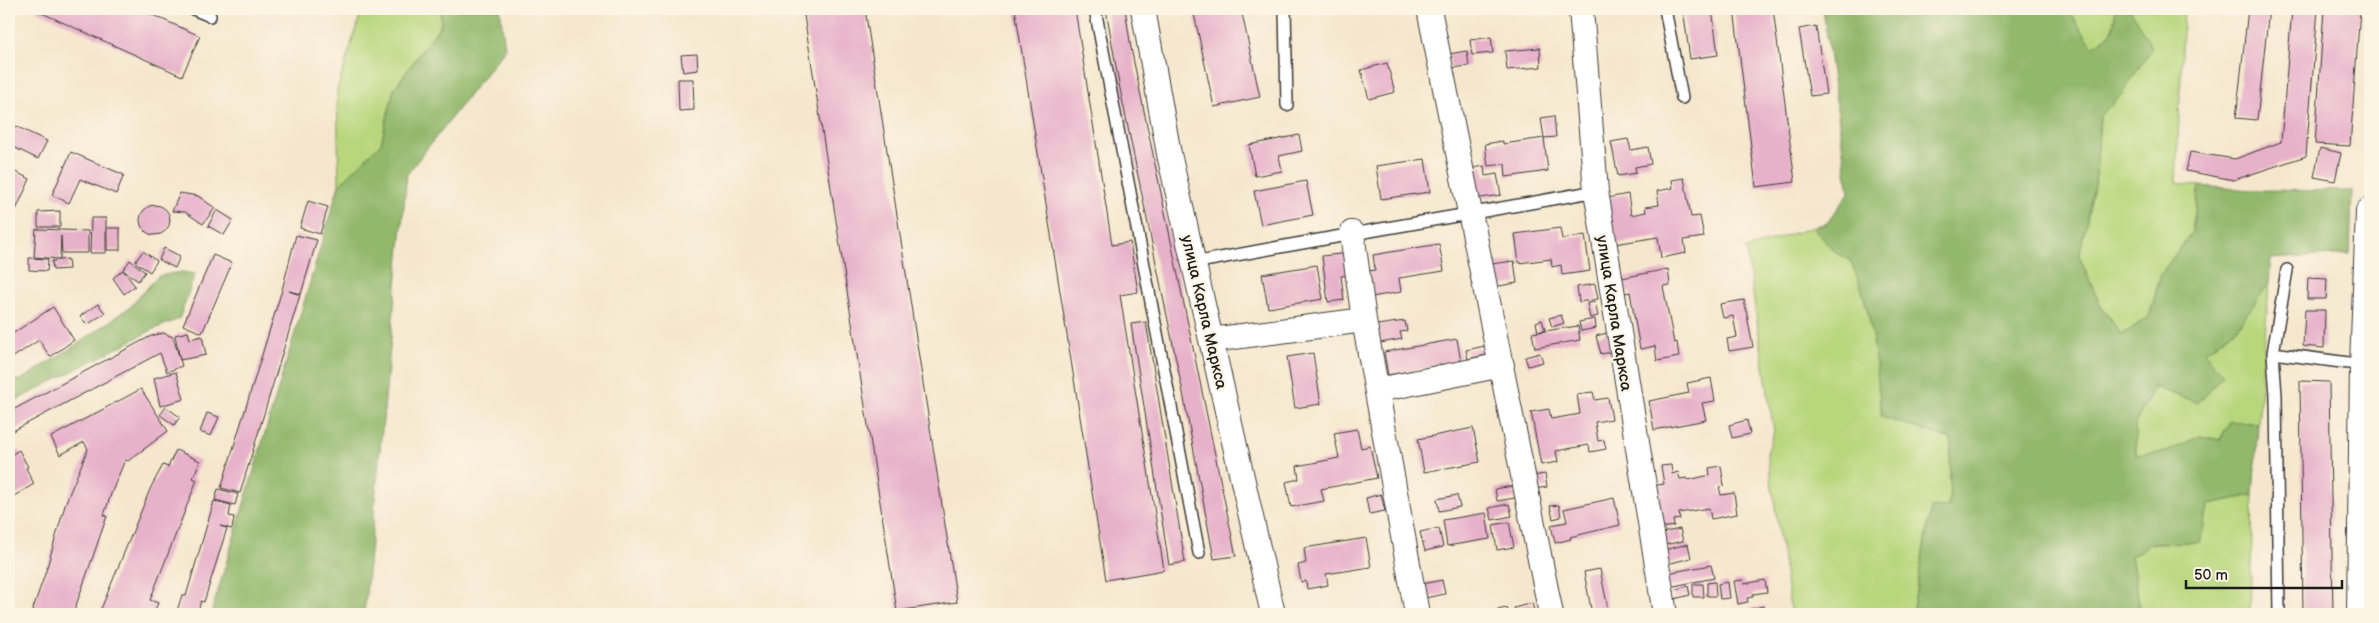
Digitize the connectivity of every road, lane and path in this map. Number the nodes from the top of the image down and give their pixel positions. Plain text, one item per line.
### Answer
1 (193, 9) edge
2 (1095, 9) edge
3 (1142, 9) edge
4 (1286, 9) edge
5 (1429, 9) edge
6 (1581, 9) edge
7 (1665, 9) edge
8 (210, 16) dead end
9 (1682, 98) dead end
10 (1287, 105) dead end
11 (1596, 191) junction
12 (2370, 212) edge
13 (1471, 214) junction
14 (1352, 233) junction
15 (1194, 263) junction
16 (2287, 270) dead end
17 (1364, 320) junction
18 (1211, 340) junction
19 (2273, 353) junction
20 (1502, 364) junction
21 (2364, 365) junction
22 (1378, 390) junction
23 (1199, 553) dead end
24 (1273, 614) edge
25 (1417, 614) edge
26 (1551, 614) edge
27 (1665, 614) edge
28 (2279, 614) edge
29 (2361, 614) edge

1 - 8 lane
2 - 23 lane
3 - 15 street, улица Карла Маркса
4 - 10 lane
5 - 13 street
6 - 11 street, улица Карла Маркса
7 - 9 lane
11 - 13 lane
11 - 27 street, улица Карла Маркса
12 - 21 street
13 - 14 lane
13 - 20 street
14 - 15 lane
14 - 17 street
15 - 18 street, улица Карла Маркса
16 - 19 lane
17 - 18 street
17 - 22 street
18 - 24 street, улица Карла Маркса
19 - 21 lane
19 - 28 lane
20 - 22 street
20 - 26 street
21 - 29 street
22 - 25 street

